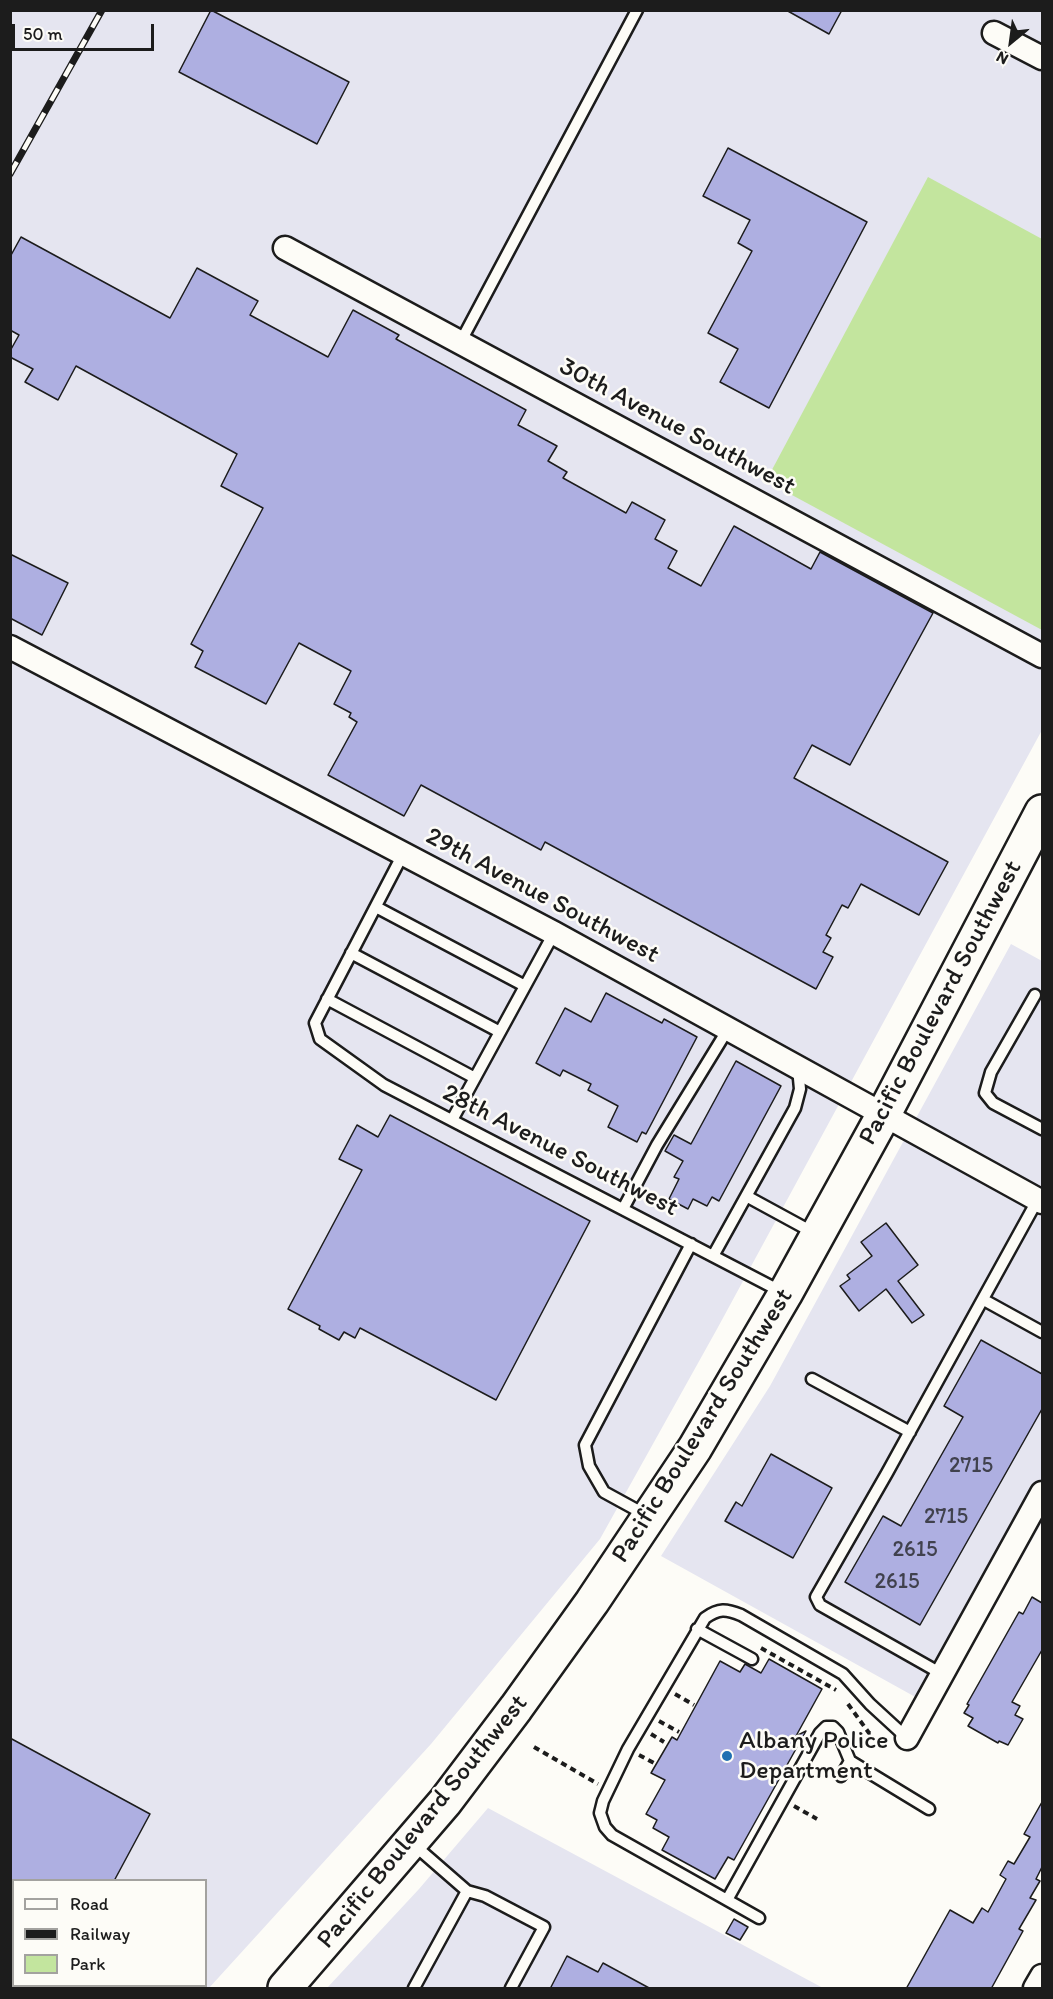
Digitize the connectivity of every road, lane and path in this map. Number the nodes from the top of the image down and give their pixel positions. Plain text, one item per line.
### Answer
1 (637, 10) edge
2 (994, 33) dead end
3 (1042, 58) edge
4 (285, 248) dead end
5 (460, 342) junction
6 (10, 647) edge
7 (1042, 656) edge
8 (1042, 812) edge
9 (403, 854) junction
10 (376, 907) junction
11 (554, 933) junction
12 (351, 953) junction
13 (525, 986) junction
14 (1035, 995) dead end
15 (327, 999) junction
16 (728, 1029) junction
17 (500, 1032) junction
18 (798, 1066) junction
19 (475, 1078) junction
20 (884, 1114) junction
21 (452, 1120) junction
22 (1042, 1129) edge
23 (747, 1197) junction
24 (1040, 1201) edge
25 (623, 1209) junction
26 (817, 1234) junction
27 (692, 1244) junction
28 (714, 1256) junction
29 (785, 1294) junction
30 (984, 1300) junction
31 (1042, 1332) edge
32 (812, 1379) dead end
33 (910, 1432) junction
34 (1042, 1492) edge
35 (649, 1517) junction
36 (697, 1629) junction
37 (755, 1644) dead end
38 (752, 1659) dead end
39 (942, 1674) junction
40 (664, 1688) junction
41 (694, 1706) dead end
42 (648, 1715) junction
43 (679, 1732) dead end
44 (874, 1733) dead end
45 (907, 1738) joint
46 (534, 1747) dead end
47 (850, 1761) junction
48 (841, 1776) dead end
49 (599, 1784) dead end
50 (792, 1804) dead end
51 (929, 1809) dead end
52 (817, 1819) dead end
53 (412, 1842) junction
54 (467, 1891) junction
55 (727, 1900) junction
56 (759, 1918) dead end
57 (1042, 1976) edge
58 (285, 1989) edge
59 (414, 1989) edge
60 (511, 1989) edge
61 (1035, 1989) edge

1 - 5 lane
2 - 3 street
4 - 5 street, 30th Avenue Southwest
5 - 7 street, 30th Avenue Southwest
6 - 9 street, 29th Avenue Southwest
8 - 20 main road, Pacific Boulevard Southwest
9 - 10 lane
9 - 11 street, 29th Avenue Southwest
10 - 12 lane
10 - 13 lane
11 - 13 lane
11 - 16 street, 29th Avenue Southwest
12 - 15 lane
12 - 17 lane
13 - 17 lane
14 - 22 lane
15 - 19 lane
15 - 21 lane, 28th Avenue Southwest
16 - 18 street, 29th Avenue Southwest
16 - 25 lane
17 - 19 lane
18 - 20 street, 29th Avenue Southwest
18 - 23 lane
19 - 21 lane
20 - 24 street, 29th Avenue Southwest
20 - 26 main road, Pacific Boulevard Southwest
21 - 25 lane, 28th Avenue Southwest
23 - 26 lane
23 - 28 lane
24 - 30 lane
25 - 27 lane, 28th Avenue Southwest
26 - 29 main road, Pacific Boulevard Southwest
27 - 28 lane, 28th Avenue Southwest
27 - 35 lane
28 - 29 lane, 28th Avenue Southwest
29 - 35 main road, Pacific Boulevard Southwest
30 - 31 lane
30 - 33 lane
32 - 33 lane
33 - 39 lane
34 - 39 street
35 - 53 main road, Pacific Boulevard Southwest
36 - 38 lane
36 - 40 lane
36 - 45 lane
37 - 44 path
39 - 45 street
40 - 41 path
40 - 42 lane
42 - 43 path
42 - 55 lane
46 - 49 path
47 - 48 lane
47 - 51 lane
47 - 55 lane
50 - 52 path
53 - 54 lane
53 - 58 main road, Pacific Boulevard Southwest
54 - 59 lane
54 - 60 lane
55 - 56 lane
57 - 61 street

